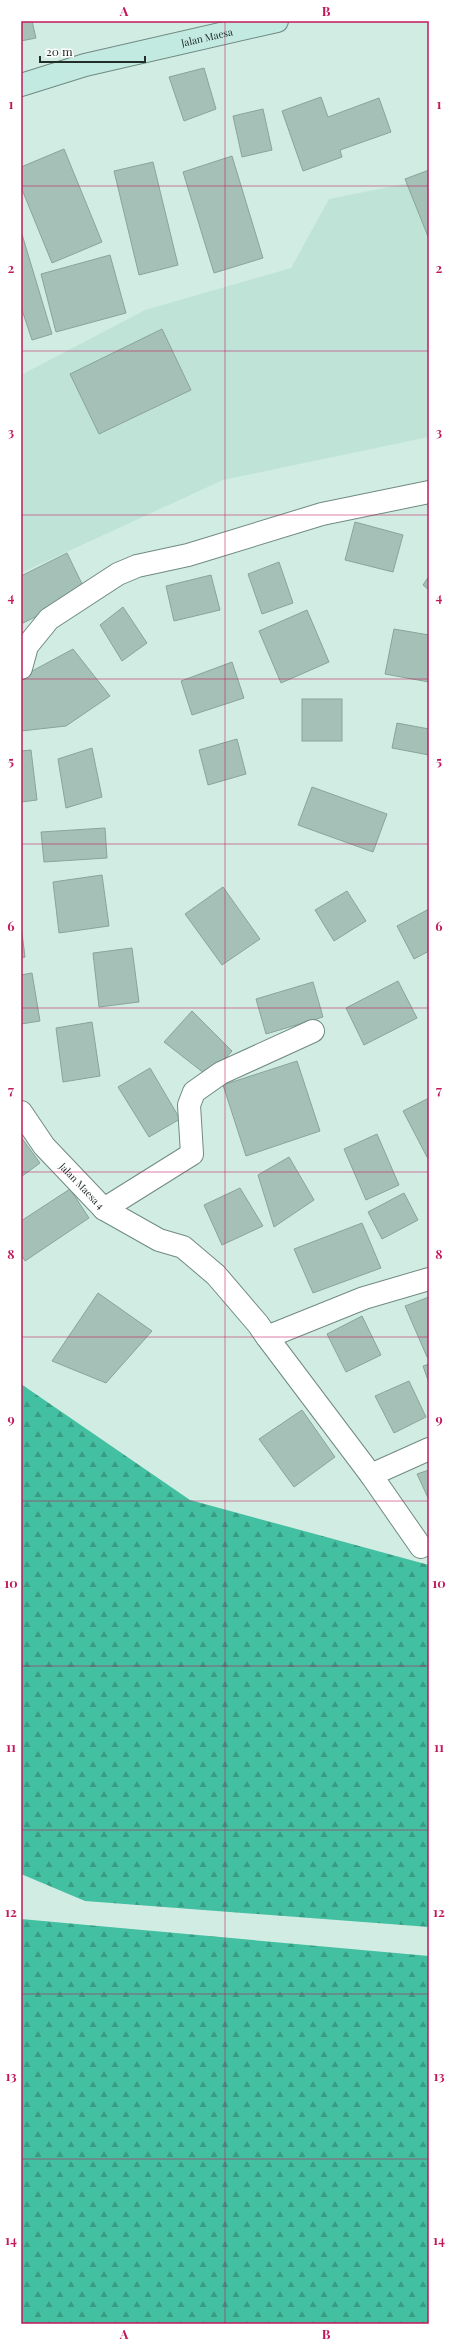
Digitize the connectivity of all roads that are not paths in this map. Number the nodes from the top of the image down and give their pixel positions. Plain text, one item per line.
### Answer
1 (277, 21) edge
2 (225, 27) edge
3 (21, 85) edge
4 (429, 492) edge
5 (21, 668) edge
6 (313, 1031) dead end
7 (21, 1112) edge
8 (104, 1210) junction
9 (429, 1279) edge
10 (267, 1337) junction
11 (429, 1448) edge
12 (371, 1475) junction
13 (420, 1547) dead end

1 - 2 street, Jalan Maesa
2 - 3 street, Jalan Maesa
4 - 5 street
6 - 8 street
7 - 8 street, Jalan Maesa 4
8 - 10 street, Jalan Maesa 4
9 - 10 street
10 - 12 street, Jalan Maesa 4
11 - 12 street
12 - 13 street, Jalan Maesa 4

